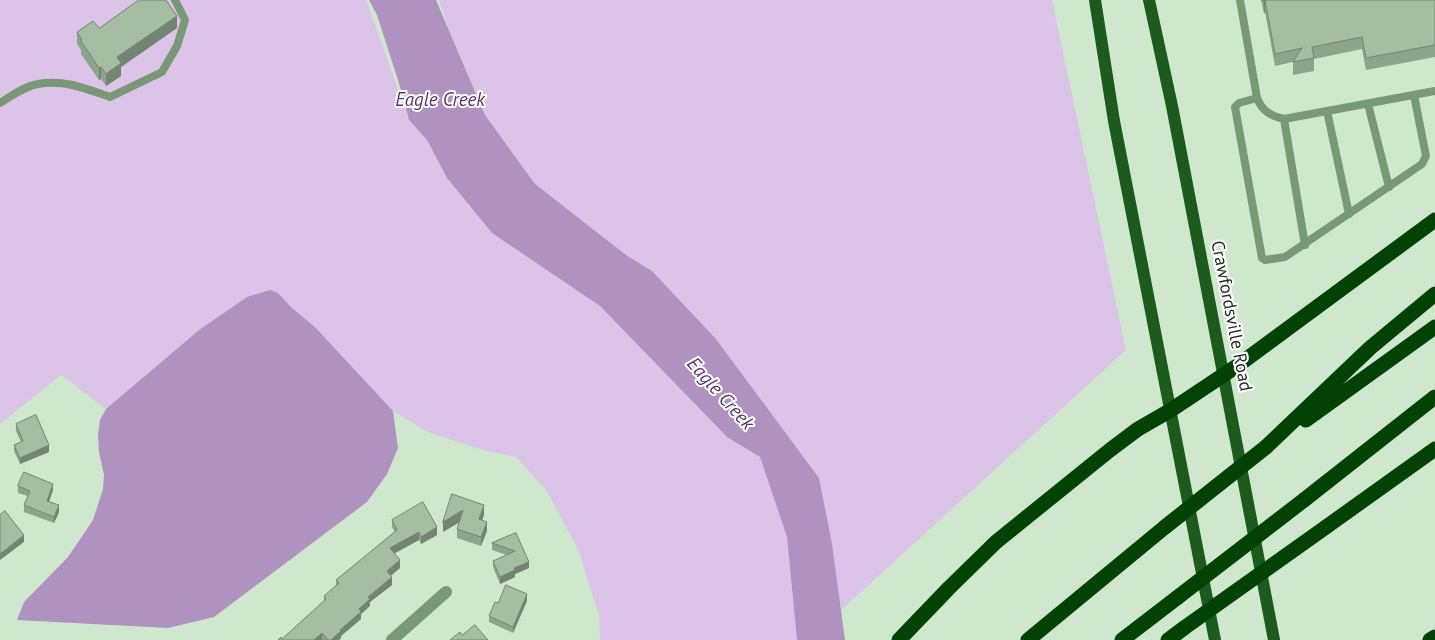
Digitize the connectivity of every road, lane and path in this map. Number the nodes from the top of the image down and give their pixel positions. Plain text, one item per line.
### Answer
1 (174, 0) edge
2 (1095, 0) edge
3 (1149, 0) edge
4 (1240, 0) edge
5 (1435, 92) edge
6 (1414, 95) junction
7 (1257, 98) junction
8 (0, 103) edge
9 (1368, 104) junction
10 (1327, 111) junction
11 (1284, 119) junction
12 (1389, 187) junction
13 (1349, 214) junction
14 (1435, 220) edge
15 (1305, 245) junction
16 (1435, 294) edge
17 (1435, 327) edge
18 (1224, 374) junction
19 (1435, 397) edge
20 (1171, 410) junction
21 (1266, 447) junction
22 (1435, 449) edge
23 (446, 592) dead end
24 (902, 636) edge
25 (1435, 637) edge
26 (392, 640) edge
27 (1028, 640) edge
28 (1122, 640) edge
29 (1168, 640) edge
30 (1214, 640) edge
31 (1274, 640) edge
32 (1430, 640) edge

1 - 8 lane
2 - 20 main road
3 - 18 main road, Crawfordsville Road
4 - 7 lane
5 - 6 lane
6 - 9 lane
6 - 12 lane
7 - 11 lane
7 - 15 lane
9 - 10 lane
9 - 12 lane
10 - 11 lane
10 - 13 lane
11 - 15 lane
12 - 13 lane
13 - 15 lane
14 - 18 highway
16 - 21 highway
17 - 21 highway
18 - 20 highway
18 - 31 main road, Crawfordsville Road
19 - 28 highway, bridge
20 - 24 highway
20 - 30 main road
21 - 27 highway, bridge
22 - 29 highway, bridge
23 - 26 street
25 - 32 highway

